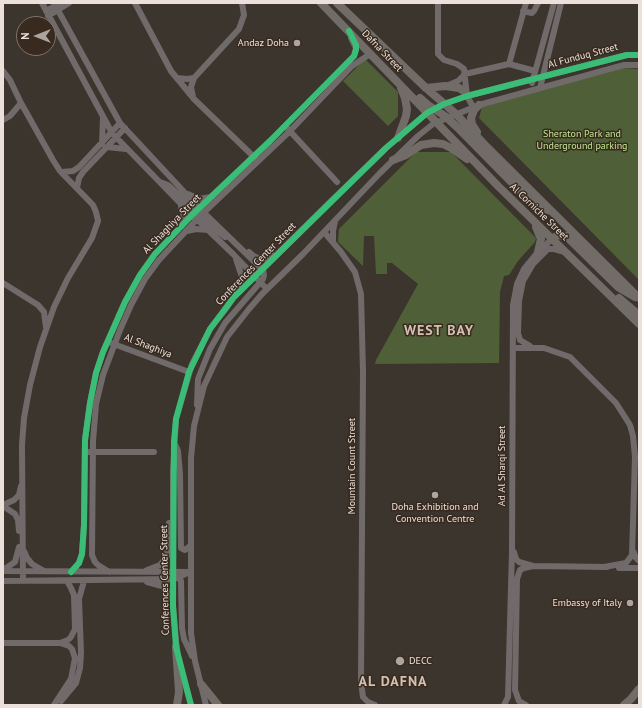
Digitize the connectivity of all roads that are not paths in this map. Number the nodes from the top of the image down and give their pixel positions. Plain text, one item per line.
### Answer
1 (42, 3) edge
2 (69, 3) edge
3 (135, 3) edge
4 (242, 3) edge
5 (321, 3) edge
6 (337, 3) edge
7 (438, 3) edge
8 (526, 3) edge
9 (538, 3) edge
10 (554, 3) edge
11 (561, 3) edge
12 (57, 6) edge
13 (524, 11) junction
14 (47, 13) junction
15 (65, 24) junction
16 (349, 31) junction
17 (370, 54) junction
18 (639, 55) edge
19 (509, 64) junction
20 (639, 65) edge
21 (3, 70) edge
22 (535, 71) junction
23 (465, 74) junction
24 (177, 78) junction
25 (194, 78) junction
26 (542, 78) junction
27 (533, 80) junction
28 (398, 82) junction
29 (446, 86) junction
30 (426, 88) junction
31 (540, 88) junction
32 (530, 90) junction
33 (467, 96) junction
34 (194, 99) junction
35 (21, 103) junction
36 (444, 104) junction
37 (476, 106) junction
38 (431, 111) junction
39 (456, 114) junction
40 (103, 118) junction
41 (447, 118) junction
42 (3, 120) edge
43 (437, 122) junction
44 (120, 123) junction
45 (284, 126) junction
46 (125, 128) junction
47 (290, 131) junction
48 (114, 135) junction
49 (398, 138) junction
50 (484, 144) junction
51 (104, 145) junction
52 (126, 149) junction
53 (256, 159) junction
54 (393, 160) junction
55 (475, 163) junction
56 (62, 172) junction
57 (159, 182) junction
58 (337, 182) dead end
59 (77, 188) junction
60 (185, 193) junction
61 (215, 198) junction
62 (180, 203) junction
63 (552, 211) junction
64 (198, 214) junction
65 (528, 215) junction
66 (336, 218) junction
67 (215, 223) junction
68 (182, 226) junction
69 (208, 230) junction
70 (186, 232) junction
71 (324, 232) junction
72 (230, 238) junction
73 (552, 239) junction
74 (334, 243) junction
75 (242, 249) junction
76 (282, 250) junction
77 (538, 252) junction
78 (565, 252) junction
79 (233, 254) junction
80 (263, 270) junction
81 (255, 277) junction
82 (261, 282) junction
83 (3, 283) edge
84 (601, 287) junction
85 (267, 289) junction
86 (234, 297) junction
87 (639, 299) edge
88 (639, 315) edge
89 (639, 324) edge
90 (46, 328) junction
91 (108, 342) junction
92 (115, 344) junction
93 (534, 347) junction
94 (513, 348) junction
95 (189, 372) junction
96 (92, 406) junction
97 (197, 411) junction
98 (174, 441) junction
99 (85, 452) junction
100 (93, 452) junction
101 (154, 452) dead end
102 (23, 479) junction
103 (173, 489) junction
104 (3, 506) edge
105 (190, 546) junction
106 (512, 546) junction
107 (21, 547) junction
108 (633, 551) junction
109 (639, 561) edge
110 (533, 566) junction
111 (604, 567) junction
112 (639, 568) edge
113 (3, 571) edge
114 (45, 571) junction
115 (21, 572) junction
116 (71, 572) junction
117 (109, 572) junction
118 (143, 572) junction
119 (174, 572) junction
120 (190, 572) junction
121 (177, 578) junction
122 (67, 580) junction
123 (142, 580) junction
124 (3, 581) edge
125 (21, 581) junction
126 (84, 581) junction
127 (173, 606) junction
128 (3, 643) edge
129 (60, 643) junction
130 (176, 647) junction
131 (195, 661) junction
132 (201, 684) junction
133 (639, 689) edge
134 (54, 705) edge
135 (57, 705) edge
136 (177, 705) edge
137 (191, 705) edge
138 (206, 705) edge
139 (218, 705) edge
140 (375, 705) edge
141 (504, 705) edge
142 (526, 705) edge
143 (624, 705) edge

1 - 14 street
2 - 12 street
2 - 15 street
3 - 24 street
4 - 25 street
5 - 16 main road, Dafna Street
6 - 30 main road, Dafna Street
7 - 23 street
8 - 13 street
9 - 13 street
10 - 22 street
11 - 26 street
12 - 14 street
12 - 15 street
13 - 19 street
14 - 40 street
15 - 44 street
16 - 17 main road, Dafna Street
16 - 38 main road
16 - 45 street, Al Shaghiya Street
17 - 28 main road, Dafna Street
17 - 47 street, Al Shaghiya Street
18 - 26 street, Al Funduq Street
19 - 22 street, Al Funduq Street
19 - 23 street
20 - 31 street, Al Funduq Street
21 - 35 street
22 - 27 street, Al Funduq Street
23 - 29 street
23 - 33 street
24 - 25 street
24 - 34 street
25 - 34 street
26 - 27 street, Al Funduq Street
26 - 31 street
27 - 32 street, Al Funduq Street
27 - 33 street, Al Funduq Street
28 - 38 main road, Dafna Street
28 - 49 main road
29 - 30 main road
29 - 33 main road
30 - 36 main road, Dafna Street
31 - 32 street, Al Funduq Street
32 - 37 street, Al Funduq Street
33 - 36 street, Al Funduq Street
33 - 37 street
34 - 53 street
35 - 42 street
35 - 56 street
36 - 38 street, Conferences Center Street
36 - 39 main road, Al Corniche Street
37 - 39 street, Al Funduq Street
37 - 50 main road
38 - 41 main road
38 - 43 main road, Al Corniche Street
38 - 49 street, Conferences Center Street
39 - 41 street
39 - 50 main road, Al Corniche Street
40 - 48 street
40 - 51 street
41 - 43 street
41 - 63 main road
43 - 54 street
43 - 55 main road, Al Corniche Street
44 - 46 street
44 - 48 street
45 - 47 street
45 - 53 street, Al Shaghiya Street
46 - 48 street
46 - 60 street
47 - 53 street, Al Shaghiya Street
47 - 58 street
48 - 51 street
48 - 52 street
49 - 76 street, Conferences Center Street
50 - 63 main road, Al Corniche Street
51 - 52 street
51 - 56 street
51 - 59 street
52 - 57 street
53 - 61 street, Al Shaghiya Street
54 - 55 main road
54 - 66 street
55 - 65 main road, Al Corniche Street
56 - 59 street
57 - 62 street
57 - 64 street
59 - 90 street
60 - 61 street
60 - 64 street
61 - 64 street, Al Shaghiya Street
61 - 67 street
62 - 64 street
62 - 68 street
63 - 87 main road, Al Corniche Street
64 - 67 street
64 - 68 street, Al Shaghiya Street
64 - 69 street
64 - 70 street, Al Shaghiya Street
64 - 72 street
65 - 73 main road, Al Corniche Street
65 - 77 main road
66 - 71 street
66 - 74 street
67 - 72 street
68 - 91 street, Al Shaghiya Street
69 - 70 street
69 - 79 street
70 - 92 street, Al Shaghiya Street
71 - 74 street, Mountain Count Street
71 - 85 street
72 - 75 street
73 - 77 street, Ad Al Sharqi Street
73 - 78 main road, Al Corniche Street
73 - 87 main road
74 - 140 street, Mountain Count Street
75 - 76 street
75 - 80 street
76 - 80 street, Conferences Center Street
77 - 94 street, Ad Al Sharqi Street
78 - 84 main road, Al Corniche Street
78 - 93 street
79 - 81 street
79 - 86 street
80 - 81 street, Conferences Center Street
80 - 82 street
81 - 82 street
81 - 86 street, Conferences Center Street
82 - 85 street
82 - 97 street
83 - 90 street
84 - 88 main road
84 - 89 main road, Al Corniche Street
85 - 97 street
86 - 95 street, Conferences Center Street
90 - 102 street
91 - 92 street, Al Shaghiya
91 - 96 street, Al Shaghiya Street
92 - 95 street, Al Shaghiya
92 - 96 street, Al Shaghiya Street
93 - 94 street
93 - 108 street
94 - 106 street, Ad Al Sharqi Street
95 - 98 street, Conferences Center Street
96 - 99 street, Al Shaghiya Street
96 - 100 street, Al Shaghiya Street
97 - 105 street
98 - 103 street, Conferences Center Street
98 - 105 street
99 - 100 street
99 - 116 street, Al Shaghiya Street
100 - 101 street
100 - 117 street, Al Shaghiya Street
102 - 104 street
102 - 107 street
103 - 118 street
103 - 119 street, Conferences Center Street
104 - 107 street
105 - 120 street
106 - 110 street
106 - 141 street, Ad Al Sharqi Street
107 - 113 street
107 - 114 street
107 - 115 street
108 - 109 street
108 - 111 street
110 - 111 street
110 - 142 street
111 - 112 street
113 - 115 street
114 - 115 street
114 - 116 street
115 - 125 street
116 - 117 street
117 - 118 street
118 - 119 street
119 - 120 street
119 - 121 street
120 - 121 street
120 - 131 street
121 - 123 street
121 - 127 street, Conferences Center Street
121 - 131 street
122 - 125 street
122 - 126 street
122 - 129 street
123 - 126 street
123 - 127 street
124 - 125 street
126 - 135 street
127 - 130 street, Conferences Center Street
128 - 129 street
129 - 134 street
130 - 136 main road
130 - 137 street, Conferences Center Street
131 - 132 street
132 - 138 street
132 - 139 main road
133 - 143 main road

